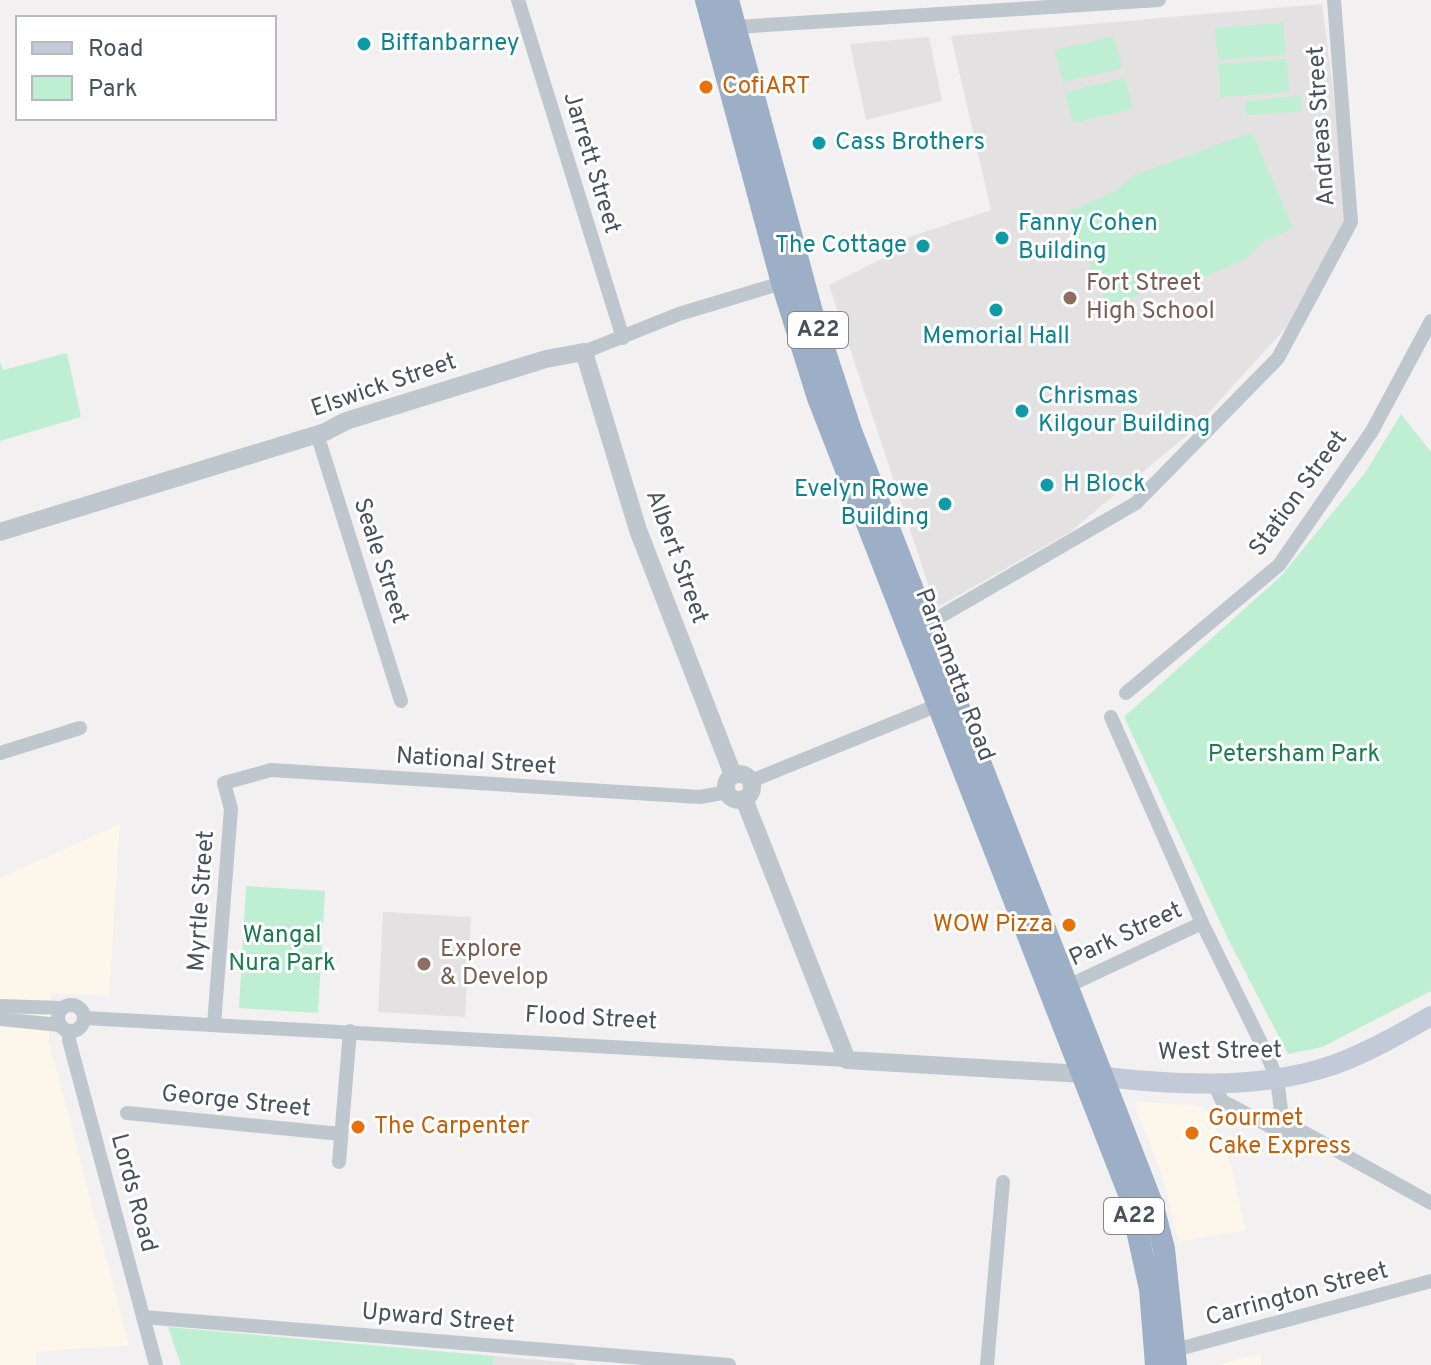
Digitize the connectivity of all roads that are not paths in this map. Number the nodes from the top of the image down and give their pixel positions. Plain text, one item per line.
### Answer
1 (518, 0) edge
2 (706, 0) edge
3 (728, 0) edge
4 (1159, 0) edge
5 (1334, 0) edge
6 (939, 8) edge
7 (736, 27) junction
8 (782, 283) junction
9 (1431, 321) edge
10 (623, 338) junction
11 (584, 352) junction
12 (317, 434) junction
13 (0, 532) edge
14 (924, 626) junction
15 (1126, 693) dead end
16 (401, 701) dead end
17 (938, 705) junction
18 (1111, 717) dead end
19 (80, 728) dead end
20 (0, 753) edge
21 (224, 783) joint
22 (739, 787) junction
23 (1202, 923) junction
24 (1068, 986) junction
25 (0, 1006) edge
26 (61, 1008) junction
27 (1431, 1016) edge
28 (85, 1018) junction
29 (0, 1019) edge
30 (214, 1024) junction
31 (65, 1028) junction
32 (350, 1031) junction
33 (847, 1060) junction
34 (1093, 1075) junction
35 (1277, 1079) junction
36 (1213, 1081) junction
37 (127, 1113) dead end
38 (1298, 1132) junction
39 (341, 1134) junction
40 (339, 1162) dead end
41 (1003, 1182) dead end
42 (1431, 1203) edge
43 (1431, 1281) edge
44 (143, 1317) junction
45 (1175, 1357) edge
46 (156, 1365) edge
47 (729, 1365) edge
48 (987, 1365) edge
49 (1156, 1365) edge

1 - 10 street, Jarrett Street
2 - 8 highway, Parramatta Road / A22
3 - 7 highway, Parramatta Road / A22
4 - 6 street
5 - 14 street, Andreas Street
6 - 7 street
7 - 14 highway, Parramatta Road / A22
8 - 10 street, Elswick Street
8 - 17 highway, Parramatta Road / A22
9 - 15 street, Station Street
10 - 11 street, Elswick Street
11 - 12 street, Elswick Street
11 - 22 street, Albert Street
12 - 13 street, Elswick Street
12 - 16 street, Seale Street
14 - 24 highway, Parramatta Road / A22
17 - 22 street, National Street
17 - 34 highway, Parramatta Road / A22
18 - 23 street
19 - 20 street
21 - 22 street, National Street
21 - 30 street, Myrtle Street
22 - 33 street, Albert Street
23 - 24 street, Park Street
23 - 35 street
24 - 34 highway, Parramatta Road / A22
25 - 26 street
26 - 28 street, Flood Street
26 - 31 street, Lords Road
27 - 35 main road, West Street
28 - 30 street, Flood Street
28 - 31 street
29 - 31 street
30 - 32 street, Flood Street
31 - 44 street, Lords Road
32 - 33 street, Flood Street
32 - 39 street
33 - 34 street, Flood Street
34 - 36 main road, West Street
34 - 45 highway, Parramatta Road / A22
34 - 49 highway, Parramatta Road / A22
35 - 36 main road, West Street
35 - 38 street
36 - 38 street
37 - 39 street, George Street
38 - 42 street
39 - 40 street
41 - 48 street
43 - 45 street, Carrington Street
44 - 46 street, Lords Road
44 - 47 street, Upward Street

